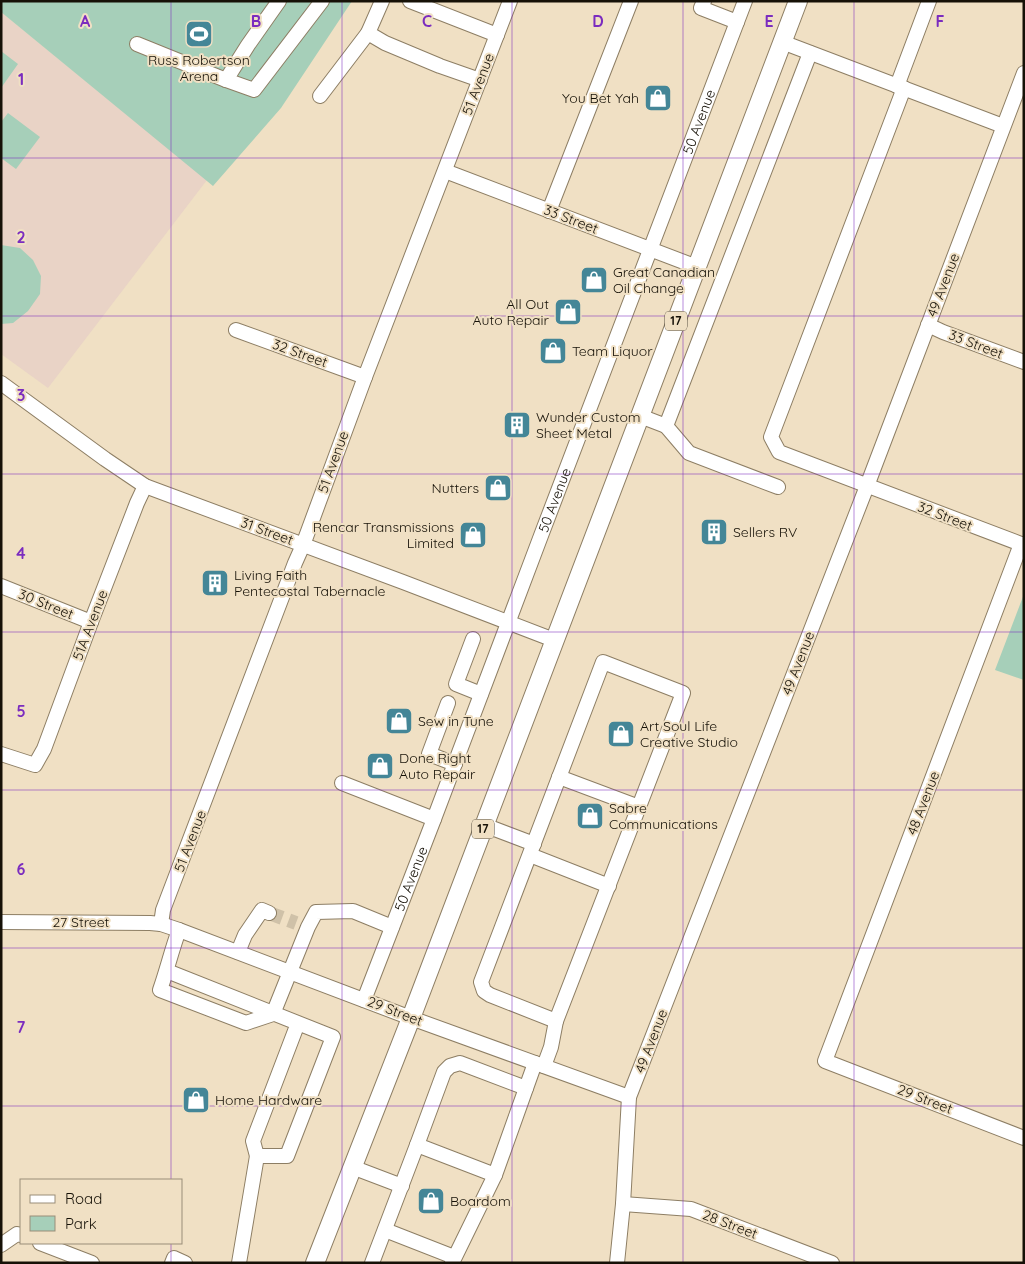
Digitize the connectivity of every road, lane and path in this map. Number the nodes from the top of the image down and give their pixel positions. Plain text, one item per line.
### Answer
1 (280, 1) edge
2 (322, 1) edge
3 (382, 1) edge
4 (410, 1) edge
5 (510, 1) edge
6 (631, 1) edge
7 (704, 1) edge
8 (745, 1) edge
9 (798, 1) edge
10 (929, 1) edge
11 (737, 22) junction
12 (368, 32) junction
13 (497, 35) junction
14 (782, 42) junction
15 (138, 44) dead end
16 (810, 53) junction
17 (1024, 73) edge
18 (226, 80) junction
19 (480, 80) junction
20 (900, 87) junction
21 (320, 96) dead end
22 (1003, 126) junction
23 (445, 171) junction
24 (550, 211) junction
25 (650, 250) junction
26 (697, 267) junction
27 (928, 325) junction
28 (236, 330) dead end
29 (1024, 362) edge
30 (365, 377) junction
31 (1, 382) edge
32 (640, 416) junction
33 (666, 426) junction
34 (146, 486) junction
35 (867, 486) junction
36 (778, 487) dead end
37 (1022, 544) edge
38 (303, 545) junction
39 (1, 586) edge
40 (91, 622) junction
41 (508, 622) junction
42 (473, 639) dead end
43 (554, 640) junction
44 (481, 694) junction
45 (448, 703) dead end
46 (1, 754) edge
47 (455, 764) junction
48 (560, 777) junction
49 (342, 783) dead end
50 (639, 807) junction
51 (434, 819) junction
52 (484, 825) junction
53 (532, 850) junction
54 (608, 886) junction
55 (270, 913) dead end
56 (1, 922) edge
57 (161, 924) junction
58 (392, 926) junction
59 (180, 930) junction
60 (238, 952) junction
61 (167, 971) junction
62 (290, 972) junction
63 (364, 1000) junction
64 (273, 1014) junction
65 (411, 1018) junction
66 (556, 1021) junction
67 (298, 1024) junction
68 (825, 1061) joint
69 (539, 1064) junction
70 (526, 1088) junction
71 (629, 1097) junction
72 (1024, 1138) edge
73 (417, 1145) junction
74 (257, 1156) junction
75 (352, 1167) junction
76 (495, 1174) junction
77 (402, 1186) junction
78 (623, 1204) junction
79 (385, 1230) junction
80 (20, 1235) edge
81 (42, 1244) edge
82 (1, 1245) edge
83 (453, 1260) edge
84 (84, 1261) edge
85 (172, 1263) edge
86 (185, 1263) edge
87 (239, 1263) edge
88 (314, 1263) edge
89 (372, 1263) edge
90 (617, 1263) edge
91 (832, 1263) edge

1 - 18 street
2 - 18 street
3 - 12 street
4 - 13 street
5 - 13 street, 51 Avenue
6 - 24 street
7 - 11 street
8 - 11 street, 50 Avenue
9 - 14 main road, 17
10 - 20 street, 32 Street
11 - 25 street, 50 Avenue
12 - 19 street
12 - 21 street
13 - 19 street, 51 Avenue
14 - 16 street
14 - 26 main road, 17
15 - 18 street
16 - 20 street
16 - 33 street
17 - 22 street, 49 Avenue
19 - 23 street, 51 Avenue
20 - 22 street
20 - 35 street, 32 Street
22 - 27 street, 49 Avenue
23 - 24 street, 33 Street
23 - 30 street, 51 Avenue
24 - 25 street, 33 Street
25 - 26 street, 33 Street
25 - 41 street, 50 Avenue
26 - 32 main road, 17
27 - 29 street, 33 Street
27 - 35 street, 49 Avenue
28 - 30 street, 32 Street
30 - 38 street, 51 Avenue
31 - 34 street, 31 Street
32 - 33 street
32 - 43 main road, 17
33 - 36 street
34 - 38 street, 31 Street
34 - 40 street, 51A Avenue
35 - 37 street, 32 Street
35 - 71 street, 49 Avenue
37 - 68 street, 48 Avenue
38 - 41 street, 31 Street
38 - 57 street, 51 Avenue
39 - 40 street, 30 Street
40 - 46 street, 51A Avenue
41 - 43 street, 31 Street
41 - 44 street, 50 Avenue
42 - 44 street
43 - 52 main road, 17
44 - 47 street, 50 Avenue
45 - 47 street
47 - 51 street, 50 Avenue
48 - 50 street
48 - 50 street
48 - 53 street
49 - 51 street
50 - 54 street
51 - 58 street, 50 Avenue
52 - 53 street
52 - 65 main road, 17
53 - 54 street
53 - 66 street
54 - 66 street
55 - 60 street
56 - 57 street, 27 Street
57 - 59 street, 29 Street
58 - 62 street
58 - 63 street, 50 Avenue
59 - 60 street, 29 Street
59 - 61 street
60 - 62 street, 29 Street
61 - 64 street
61 - 64 street
62 - 63 street, 29 Street
62 - 64 street
63 - 65 street, 29 Street
64 - 67 street
65 - 69 street, 29 Street
65 - 75 main road, 17
66 - 69 street
67 - 74 street
67 - 74 street
68 - 72 street, 29 Street
69 - 70 street
69 - 71 street, 29 Street
70 - 73 street
70 - 76 street
71 - 78 street, 49 Avenue
73 - 76 street
73 - 77 street
74 - 87 street
75 - 77 street
75 - 88 main road, 17
76 - 83 street
77 - 79 street
78 - 90 street, 49 Avenue
78 - 91 street, 28 Street
79 - 83 street
79 - 89 street
80 - 82 street
81 - 84 street
85 - 86 street

